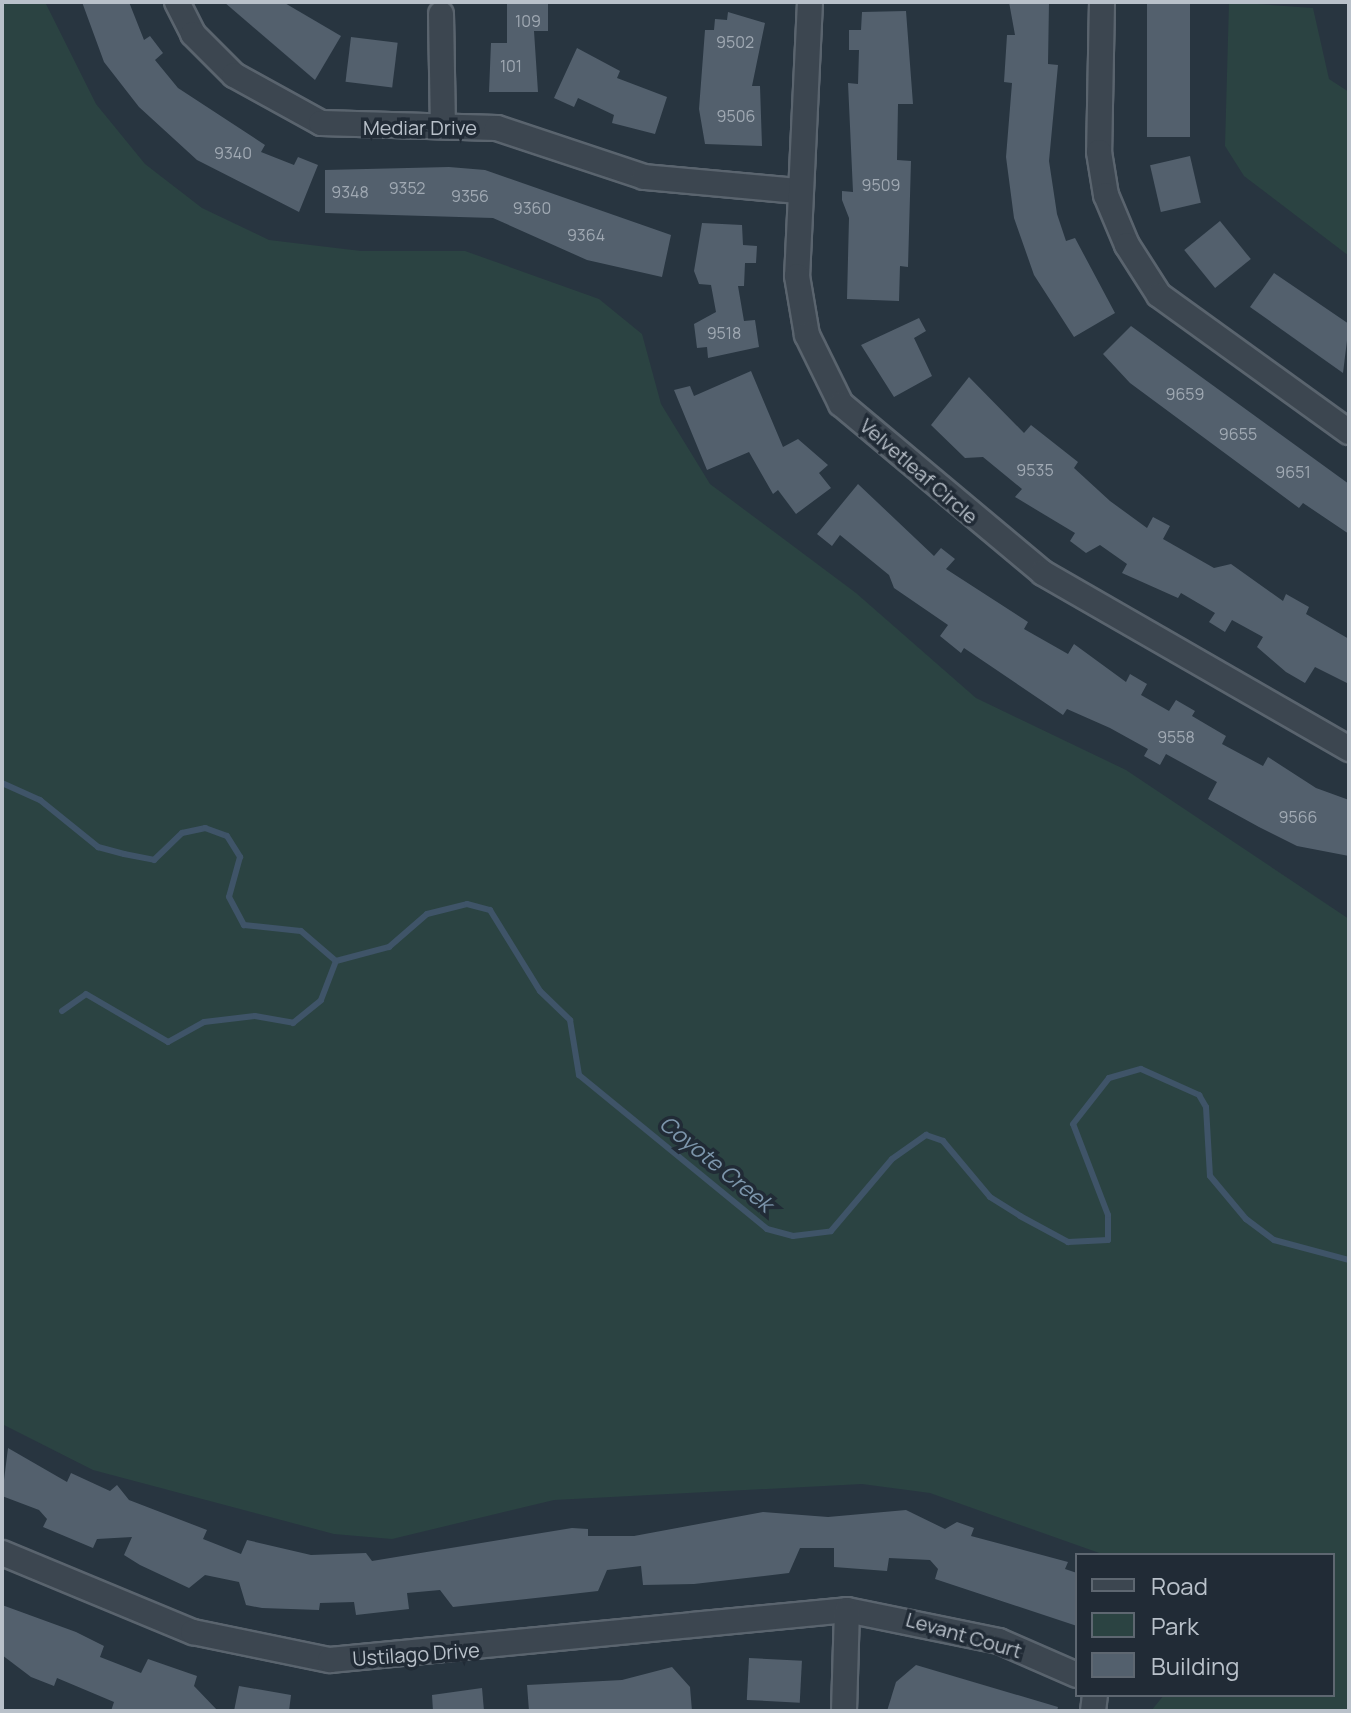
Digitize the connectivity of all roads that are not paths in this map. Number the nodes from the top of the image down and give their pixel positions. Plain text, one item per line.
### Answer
1 (177, 2) edge
2 (810, 2) edge
3 (1102, 2) edge
4 (441, 14) dead end
5 (443, 124) junction
6 (799, 191) junction
7 (1349, 432) edge
8 (1349, 749) edge
9 (2, 1553) edge
10 (847, 1610) junction
11 (1075, 1674) edge
12 (844, 1711) edge

1 - 5 street, Mediar Drive
2 - 6 street, Velvetleaf Circle
3 - 7 street
4 - 5 street
5 - 6 street, Mediar Drive
6 - 8 street, Velvetleaf Circle
9 - 10 street, Ustilago Drive
10 - 11 street, Levant Court
10 - 12 street

